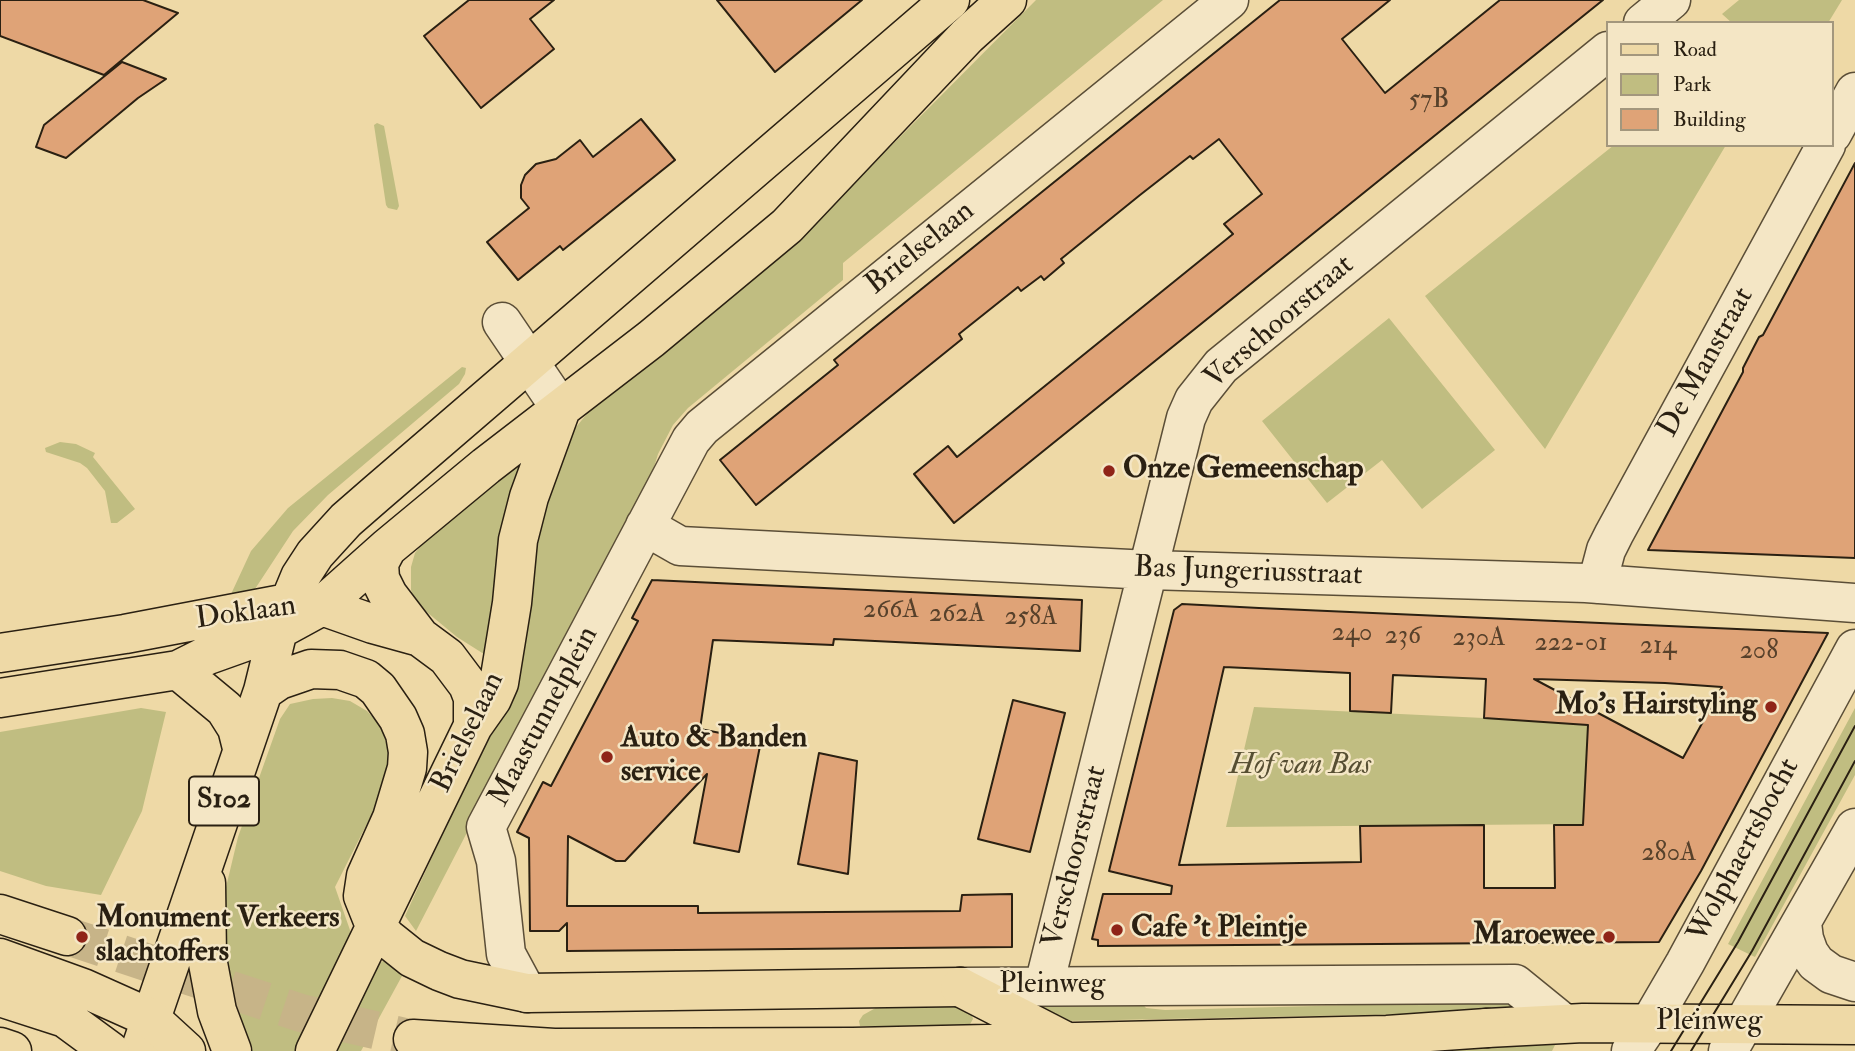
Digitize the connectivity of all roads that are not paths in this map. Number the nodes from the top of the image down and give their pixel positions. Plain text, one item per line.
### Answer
1 (950, 0) edge
2 (1007, 0) edge
3 (1229, 0) edge
4 (1671, 0) edge
5 (1645, 21) edge
6 (1606, 53) edge
7 (1855, 92) edge
8 (1834, 130) edge
9 (1825, 147) edge
10 (502, 322) dead end
11 (531, 362) junction
12 (561, 409) junction
13 (645, 526) junction
14 (387, 548) junction
15 (1149, 570) junction
16 (1597, 584) junction
17 (1855, 603) edge
18 (296, 613) junction
19 (420, 637) junction
20 (1855, 649) edge
21 (0, 653) edge
22 (178, 670) junction
23 (263, 691) junction
24 (0, 698) edge
25 (473, 726) junction
26 (242, 748) junction
27 (1855, 828) edge
28 (206, 853) junction
29 (0, 914) edge
30 (1802, 923) junction
31 (375, 926) junction
32 (67, 936) tunnel mouth
33 (0, 958) edge
34 (1855, 982) edge
35 (1044, 985) junction
36 (960, 987) junction
37 (527, 993) junction
38 (0, 997) edge
39 (1563, 1023) junction
40 (1855, 1025) edge
41 (145, 1035) edge
42 (1640, 1037) edge
43 (1735, 1038) edge
44 (413, 1039) tunnel mouth
45 (1065, 1041) junction
46 (0, 1047) edge
47 (12, 1051) edge
48 (110, 1051) edge
49 (186, 1051) edge
50 (232, 1051) edge
51 (315, 1051) edge

1 - 11 main road
2 - 12 main road
3 - 13 street, Brielselaan
4 - 5 street
6 - 15 street, Verschoorstraat
7 - 8 street
9 - 16 street, De Manstraat
10 - 11 street
11 - 12 street
11 - 18 main road
12 - 14 main road
12 - 25 main road, Brielselaan
13 - 15 street, Bas Jungeriusstraat
13 - 37 street, Maastunnelplein
14 - 18 main road
14 - 19 main road
15 - 16 street, Bas Jungeriusstraat
15 - 35 street, Verschoorstraat
16 - 17 street, Bas Jungeriusstraat
18 - 19 main road, Doklaan
18 - 21 main road, Doklaan
18 - 22 main road, Doklaan
18 - 23 main road
19 - 25 main road, Doklaan
20 - 42 street, Wolphaertsbocht
22 - 24 main road, Doklaan
22 - 26 main road, Doklaan
23 - 26 main road
23 - 31 main road
25 - 31 main road, Brielselaan
26 - 28 main road, S102
27 - 30 street
28 - 41 main road, S102
28 - 50 main road
29 - 32 main road
30 - 34 street
30 - 43 street
31 - 37 main road
31 - 51 main road
33 - 41 main road
35 - 36 street, Pleinweg
35 - 39 street, Pleinweg
36 - 37 main road, Pleinweg
36 - 45 main road
38 - 48 main road
39 - 42 main road, Pleinweg
39 - 45 main road, Pleinweg
40 - 43 main road, Pleinweg
41 - 49 main road
42 - 43 main road, Pleinweg
44 - 45 main road, Pleinweg
46 - 47 main road

